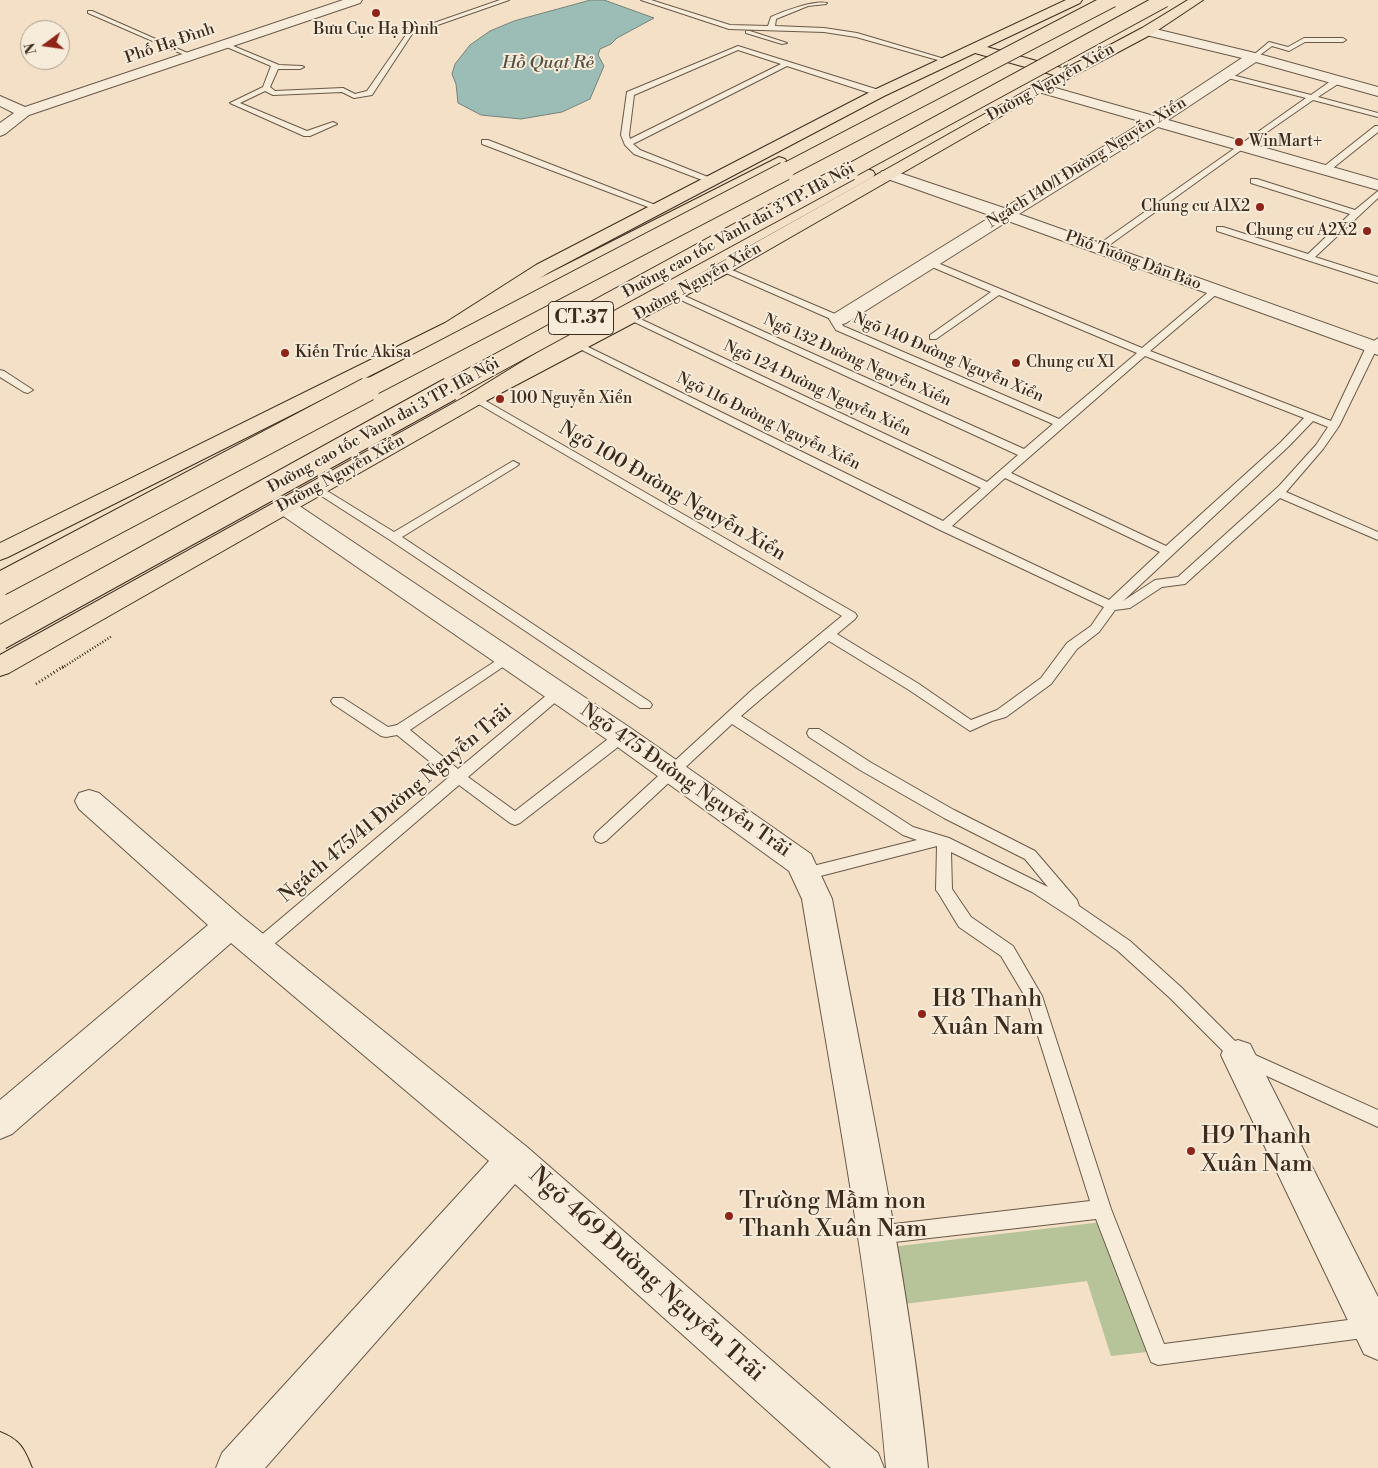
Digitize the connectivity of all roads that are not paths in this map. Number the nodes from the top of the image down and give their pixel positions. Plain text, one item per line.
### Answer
1 (356, 0) edge
2 (477, 0) edge
3 (506, 0) edge
4 (644, 0) edge
5 (1076, 0) edge
6 (1110, 0) edge
7 (1165, 0) edge
8 (1173, 0) edge
9 (1197, 0) edge
10 (824, 3) dead end
11 (492, 5) junction
12 (90, 12) dead end
13 (729, 27) junction
14 (771, 28) junction
15 (1147, 31) junction
16 (1343, 40) dead end
17 (784, 43) dead end
18 (224, 44) junction
19 (972, 48) junction
20 (189, 55) junction
21 (1254, 57) junction
22 (945, 60) junction
23 (786, 64) junction
24 (274, 67) junction
25 (300, 67) dead end
26 (1046, 68) junction
27 (1067, 74) junction
28 (1227, 75) junction
29 (1338, 80) junction
30 (1359, 86) junction
31 (1378, 86) edge
32 (266, 88) junction
33 (1040, 88) junction
34 (1378, 92) edge
35 (879, 93) junction
36 (354, 96) junction
37 (1312, 97) junction
38 (0, 100) edge
39 (365, 102) dead end
40 (24, 112) junction
41 (1378, 115) edge
42 (1156, 122) junction
43 (333, 124) dead end
44 (1378, 128) edge
45 (0, 131) edge
46 (485, 142) dead end
47 (628, 143) junction
48 (1241, 146) junction
49 (1325, 170) junction
50 (888, 174) junction
51 (710, 181) junction
52 (1254, 181) dead end
53 (1378, 185) edge
54 (1378, 192) edge
55 (660, 208) junction
56 (1355, 213) junction
57 (1004, 214) junction
58 (1220, 229) dead end
59 (1098, 249) junction
60 (1310, 257) junction
61 (928, 262) junction
62 (722, 269) junction
63 (1378, 280) edge
64 (998, 291) junction
65 (1216, 291) junction
66 (675, 295) junction
67 (631, 318) junction
68 (839, 318) junction
69 (464, 321) junction
70 (933, 337) dead end
71 (578, 346) junction
72 (1376, 346) edge
73 (1144, 352) junction
74 (0, 373) edge
75 (28, 390) dead end
76 (475, 399) junction
77 (1311, 417) junction
78 (1060, 423) junction
79 (1334, 426) junction
80 (1026, 454) junction
81 (513, 464) dead end
82 (1003, 474) junction
83 (990, 487) junction
84 (315, 488) junction
85 (1278, 493) junction
86 (284, 506) junction
87 (944, 527) junction
88 (1378, 536) edge
89 (394, 537) junction
90 (1167, 551) junction
91 (0, 552) edge
92 (0, 584) edge
93 (1111, 606) junction
94 (91, 616) junction
95 (828, 635) junction
96 (0, 638) edge
97 (508, 657) junction
98 (0, 667) edge
99 (559, 692) junction
100 (338, 701) dead end
101 (645, 705) dead end
102 (732, 717) junction
103 (400, 730) junction
104 (814, 733) dead end
105 (622, 736) junction
106 (672, 770) junction
107 (458, 777) junction
108 (90, 801) dead end
109 (601, 837) dead end
110 (941, 841) junction
111 (805, 874) junction
112 (1081, 915) junction
113 (230, 925) junction
114 (259, 947) junction
115 (1238, 1055) junction
116 (1378, 1119) edge
117 (0, 1122) edge
118 (514, 1159) junction
119 (1102, 1209) junction
120 (876, 1235) junction
121 (1375, 1334) edge
122 (0, 1453) edge
123 (11, 1468) edge
124 (237, 1468) edge
125 (863, 1468) edge
126 (906, 1468) edge

1 - 18 street, Phố Hạ Đình
2 - 11 lane
3 - 11 lane
4 - 13 lane
5 - 19 main road
6 - 69 main road, bridge
6 - 92 main road, Đường cao tốc Vành đai 3 TP. Hà Nội / CT.37, bridge
7 - 76 main road, bridge
7 - 96 main road, Đường cao tốc Vành đai 3 TP. Hà Nội / CT.37, bridge
8 - 26 main road, Đường Nguyễn Xiển
9 - 15 main road, Đường Nguyễn Xiển
10 - 14 lane
11 - 36 lane
12 - 20 lane
13 - 14 lane
13 - 17 lane
14 - 22 lane
15 - 21 street
15 - 27 main road, Đường Nguyễn Xiển
16 - 21 lane, Ngách 140/1 Đường Nguyễn Xiển
18 - 20 street, Phố Hạ Đình
18 - 24 lane
19 - 22 main road
19 - 26 main road
20 - 40 street, Phố Hạ Đình
21 - 28 street, Ngách 140/1 Đường Nguyễn Xiển
21 - 29 street
22 - 35 main road
23 - 35 lane
23 - 47 lane
23 - 47 lane
24 - 25 lane
24 - 32 lane
26 - 27 main road
26 - 94 main road, Đường Nguyễn Xiển
27 - 33 main road, Đường Nguyễn Xiển
28 - 37 lane
28 - 42 street, Ngách 140/1 Đường Nguyễn Xiển
29 - 30 street
29 - 37 lane
30 - 31 lane
30 - 34 street
32 - 36 lane
32 - 43 lane
33 - 42 street
33 - 50 main road, Đường Nguyễn Xiển
35 - 51 main road
36 - 39 lane
37 - 41 lane
37 - 48 lane
38 - 40 street
40 - 45 street, Phố Hạ Đình
42 - 48 street
42 - 57 street, Ngách 140/1 Đường Nguyễn Xiển
44 - 49 lane
46 - 55 lane
47 - 51 lane
48 - 49 street
48 - 59 lane
49 - 53 street
50 - 57 street, Phố Tưởng Dân Bảo
50 - 62 main road, Đường Nguyễn Xiển
51 - 55 main road
52 - 56 lane
54 - 56 lane
55 - 69 main road
56 - 60 lane
57 - 59 street, Phố Tưởng Dân Bảo
57 - 61 street, Ngách 140/1 Đường Nguyễn Xiển
58 - 60 lane
59 - 65 street, Phố Tưởng Dân Bảo
60 - 63 lane
61 - 64 lane
61 - 68 street, Ngách 140/1 Đường Nguyễn Xiển
62 - 66 main road, Đường Nguyễn Xiển
62 - 68 lane, Ngõ 140 Đường Nguyễn Xiển
64 - 70 lane
64 - 73 lane
65 - 72 street, Phố Tưởng Dân Bảo
65 - 73 lane
66 - 67 main road, Đường Nguyễn Xiển
66 - 80 lane, Ngõ 132 Đường Nguyễn Xiển
67 - 71 main road, Đường Nguyễn Xiển
67 - 83 lane, Ngõ 124 Đường Nguyễn Xiển
68 - 78 lane, Ngõ 140 Đường Nguyễn Xiển
69 - 91 main road
71 - 76 main road, Đường Nguyễn Xiển
71 - 87 lane, Ngõ 116 Đường Nguyễn Xiển
72 - 79 lane
73 - 77 lane
73 - 78 lane
74 - 75 lane
76 - 84 main road, Đường Nguyễn Xiển
76 - 95 lane, Ngõ 100 Đường Nguyễn Xiển
77 - 79 lane
77 - 90 lane
78 - 80 lane
79 - 85 lane
80 - 82 lane
81 - 89 lane
82 - 83 lane
82 - 90 lane
83 - 87 lane
84 - 86 main road, Đường Nguyễn Xiển
84 - 89 lane
85 - 88 lane
85 - 93 lane
86 - 94 main road, Đường Nguyễn Xiển
86 - 97 street, Ngõ 475 Đường Nguyễn Trãi
87 - 93 lane, Ngõ 116 Đường Nguyễn Xiển
89 - 101 lane
90 - 93 lane
93 - 95 lane
94 - 98 main road, Đường Nguyễn Xiển
95 - 102 lane
97 - 99 street, Ngõ 475 Đường Nguyễn Trãi
97 - 103 lane
99 - 105 street, Ngõ 475 Đường Nguyễn Trãi
99 - 107 lane, Ngách 475/41 Đường Nguyễn Trãi
100 - 103 lane
102 - 106 lane
102 - 110 lane
103 - 107 lane
104 - 112 lane
105 - 106 street, Ngõ 475 Đường Nguyễn Trãi
105 - 107 lane
106 - 109 lane
106 - 111 street, Ngõ 475 Đường Nguyễn Trãi
107 - 114 lane, Ngách 475/41 Đường Nguyễn Trãi
108 - 113 street
110 - 111 lane
110 - 112 lane
110 - 119 lane
111 - 120 street, Ngõ 475 Đường Nguyễn Trãi
112 - 115 lane
113 - 114 street
113 - 117 street
114 - 118 street
115 - 116 lane
115 - 121 street
118 - 124 street, Ngõ 469 Đường Nguyễn Trãi
118 - 125 street, Ngõ 469 Đường Nguyễn Trãi
119 - 120 lane
119 - 121 lane
120 - 126 street, Ngõ 475 Đường Nguyễn Trãi
122 - 123 main road

